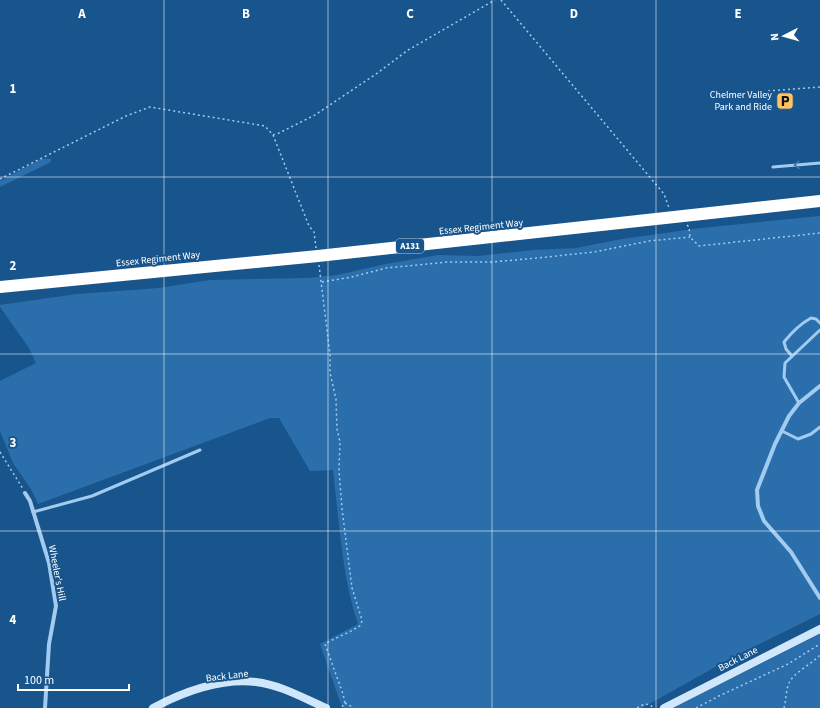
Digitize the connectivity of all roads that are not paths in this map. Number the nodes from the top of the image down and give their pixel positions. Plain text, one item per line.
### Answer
1 (820, 163) edge
2 (773, 167) dead end
3 (820, 201) edge
4 (0, 287) edge
5 (820, 316) edge
6 (819, 322) edge
7 (820, 330) edge
8 (792, 356) junction
9 (820, 386) edge
10 (800, 403) junction
11 (820, 427) edge
12 (782, 431) junction
13 (200, 450) dead end
14 (25, 493) road end
15 (33, 512) junction
16 (820, 598) edge
17 (820, 629) edge
18 (167, 705) edge
19 (45, 708) edge
20 (153, 708) edge
21 (326, 708) edge
22 (664, 708) edge

1 -> 2 lane
3 - 4 highway, Essex Regiment Way / A131
5 - 6 lane
6 - 8 lane
7 - 8 lane
8 - 10 lane
9 - 10 street
10 - 12 street
11 - 12 lane
12 - 16 street
13 - 15 lane
14 - 15 street, Wheeler's Hill
15 - 19 street, Wheeler's Hill
17 - 22 street, Back Lane
18 - 20 street, Back Lane
18 - 21 street, Back Lane

